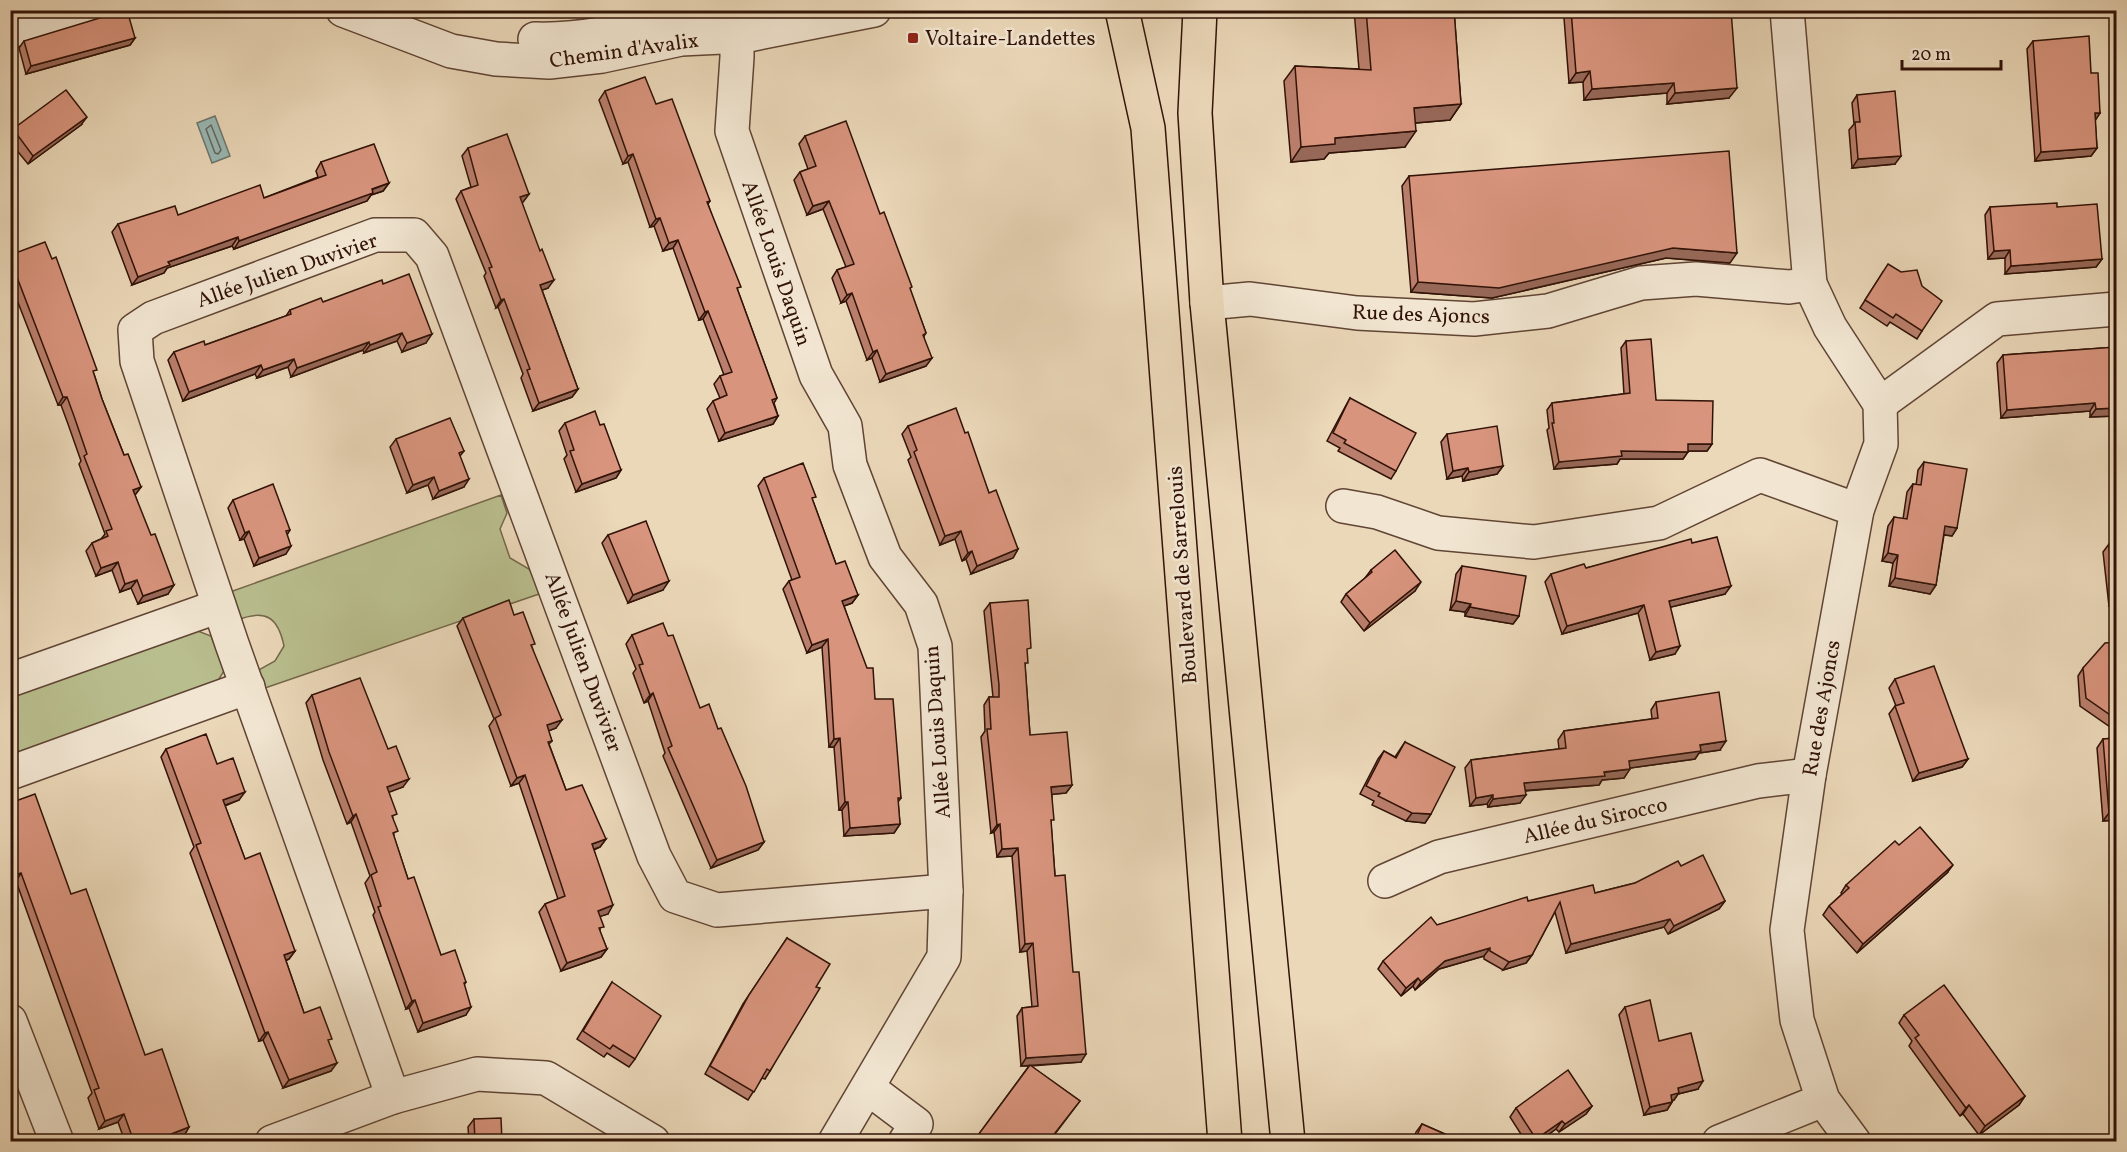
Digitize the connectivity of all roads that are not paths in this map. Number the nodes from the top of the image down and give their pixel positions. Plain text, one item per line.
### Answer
1 (88, 10) edge
2 (343, 10) edge
3 (401, 10) edge
4 (714, 10) edge
5 (874, 10) edge
6 (1122, 10) edge
7 (1200, 10) edge
8 (1787, 10) edge
9 (838, 15) edge
10 (737, 24) edge
11 (10, 31) edge
12 (1810, 284) junction
13 (1207, 303) junction
14 (2116, 309) edge
15 (1880, 404) junction
16 (1343, 506) dead end
17 (1857, 510) junction
18 (219, 606) junction
19 (10, 680) edge
20 (248, 687) junction
21 (10, 773) edge
22 (1809, 775) junction
23 (1385, 881) dead end
24 (946, 891) junction
25 (12, 1033) edge
26 (868, 1088) junction
27 (393, 1097) junction
28 (1823, 1100) junction
29 (57, 1142) edge
30 (272, 1142) edge
31 (653, 1142) edge
32 (835, 1142) edge
33 (905, 1142) edge
34 (1225, 1142) edge
35 (1288, 1142) edge
36 (1719, 1142) edge
37 (1854, 1142) edge

1 - 11 street
2 - 10 street, Chemin d'Avalix
3 - 4 street, Chemin d'Avalix
5 - 9 street, Chemin d'Avalix
6 - 34 main road, Boulevard de Sarrelouis
7 - 13 main road
8 - 12 street
9 - 10 street, Chemin d'Avalix
10 - 24 street, Allée Louis Daquin
12 - 13 street, Rue des Ajoncs
12 - 15 street
13 - 35 main road
14 - 15 street
15 - 17 street, Rue des Ajoncs
16 - 17 street
17 - 22 street, Rue des Ajoncs
18 - 19 street
18 - 20 street, Allée Julien Duvivier
18 - 24 street, Allée Julien Duvivier
20 - 21 street
20 - 27 street, Allée Julien Duvivier
22 - 23 street, Allée du Sirocco
22 - 28 street, Rue des Ajoncs
24 - 26 street, Allée Louis Daquin
25 - 29 street
26 - 32 street, Allée Louis Daquin
26 - 33 street
27 - 30 street
27 - 31 street
28 - 36 street
28 - 37 street, Rue des Ajoncs

